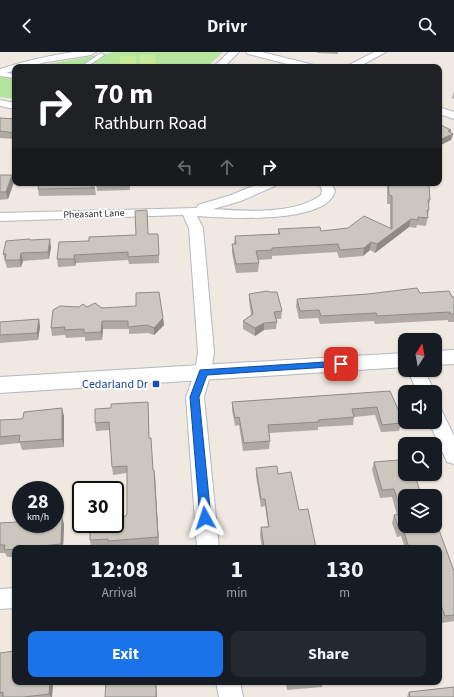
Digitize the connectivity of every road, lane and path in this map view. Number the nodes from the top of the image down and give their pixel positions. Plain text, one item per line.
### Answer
1 (91, 52) edge
2 (234, 52) edge
3 (251, 52) edge
4 (381, 52) edge
5 (101, 55) dead end
6 (27, 64) edge
7 (88, 64) edge
8 (221, 64) edge
9 (299, 64) edge
10 (356, 64) edge
11 (12, 68) edge
12 (0, 73) edge
13 (12, 75) edge
14 (0, 103) edge
15 (12, 105) edge
16 (442, 111) edge
17 (454, 116) edge
18 (264, 186) edge
19 (326, 186) edge
20 (188, 211) junction
21 (0, 217) edge
22 (454, 357) edge
23 (442, 358) edge
24 (398, 360) edge
25 (203, 372) junction
26 (0, 385) edge
27 (442, 429) edge
28 (454, 457) edge
29 (208, 545) edge
30 (12, 598) edge
31 (0, 599) edge
32 (229, 685) edge
33 (231, 697) edge

1 - 6 street
2 - 8 street
3 - 9 street
4 - 10 street
5 - 7 lane
11 - 12 street
12 - 13 lane
14 - 15 street
16 - 17 street
18 - 20 street, Pheasant Lane
19 - 20 street, Pheasant Lane
20 - 21 street, Pheasant Lane
20 - 25 street
22 - 23 street
24 - 25 street
25 - 26 street
25 - 29 street
27 - 28 street
30 - 31 street
32 - 33 street

